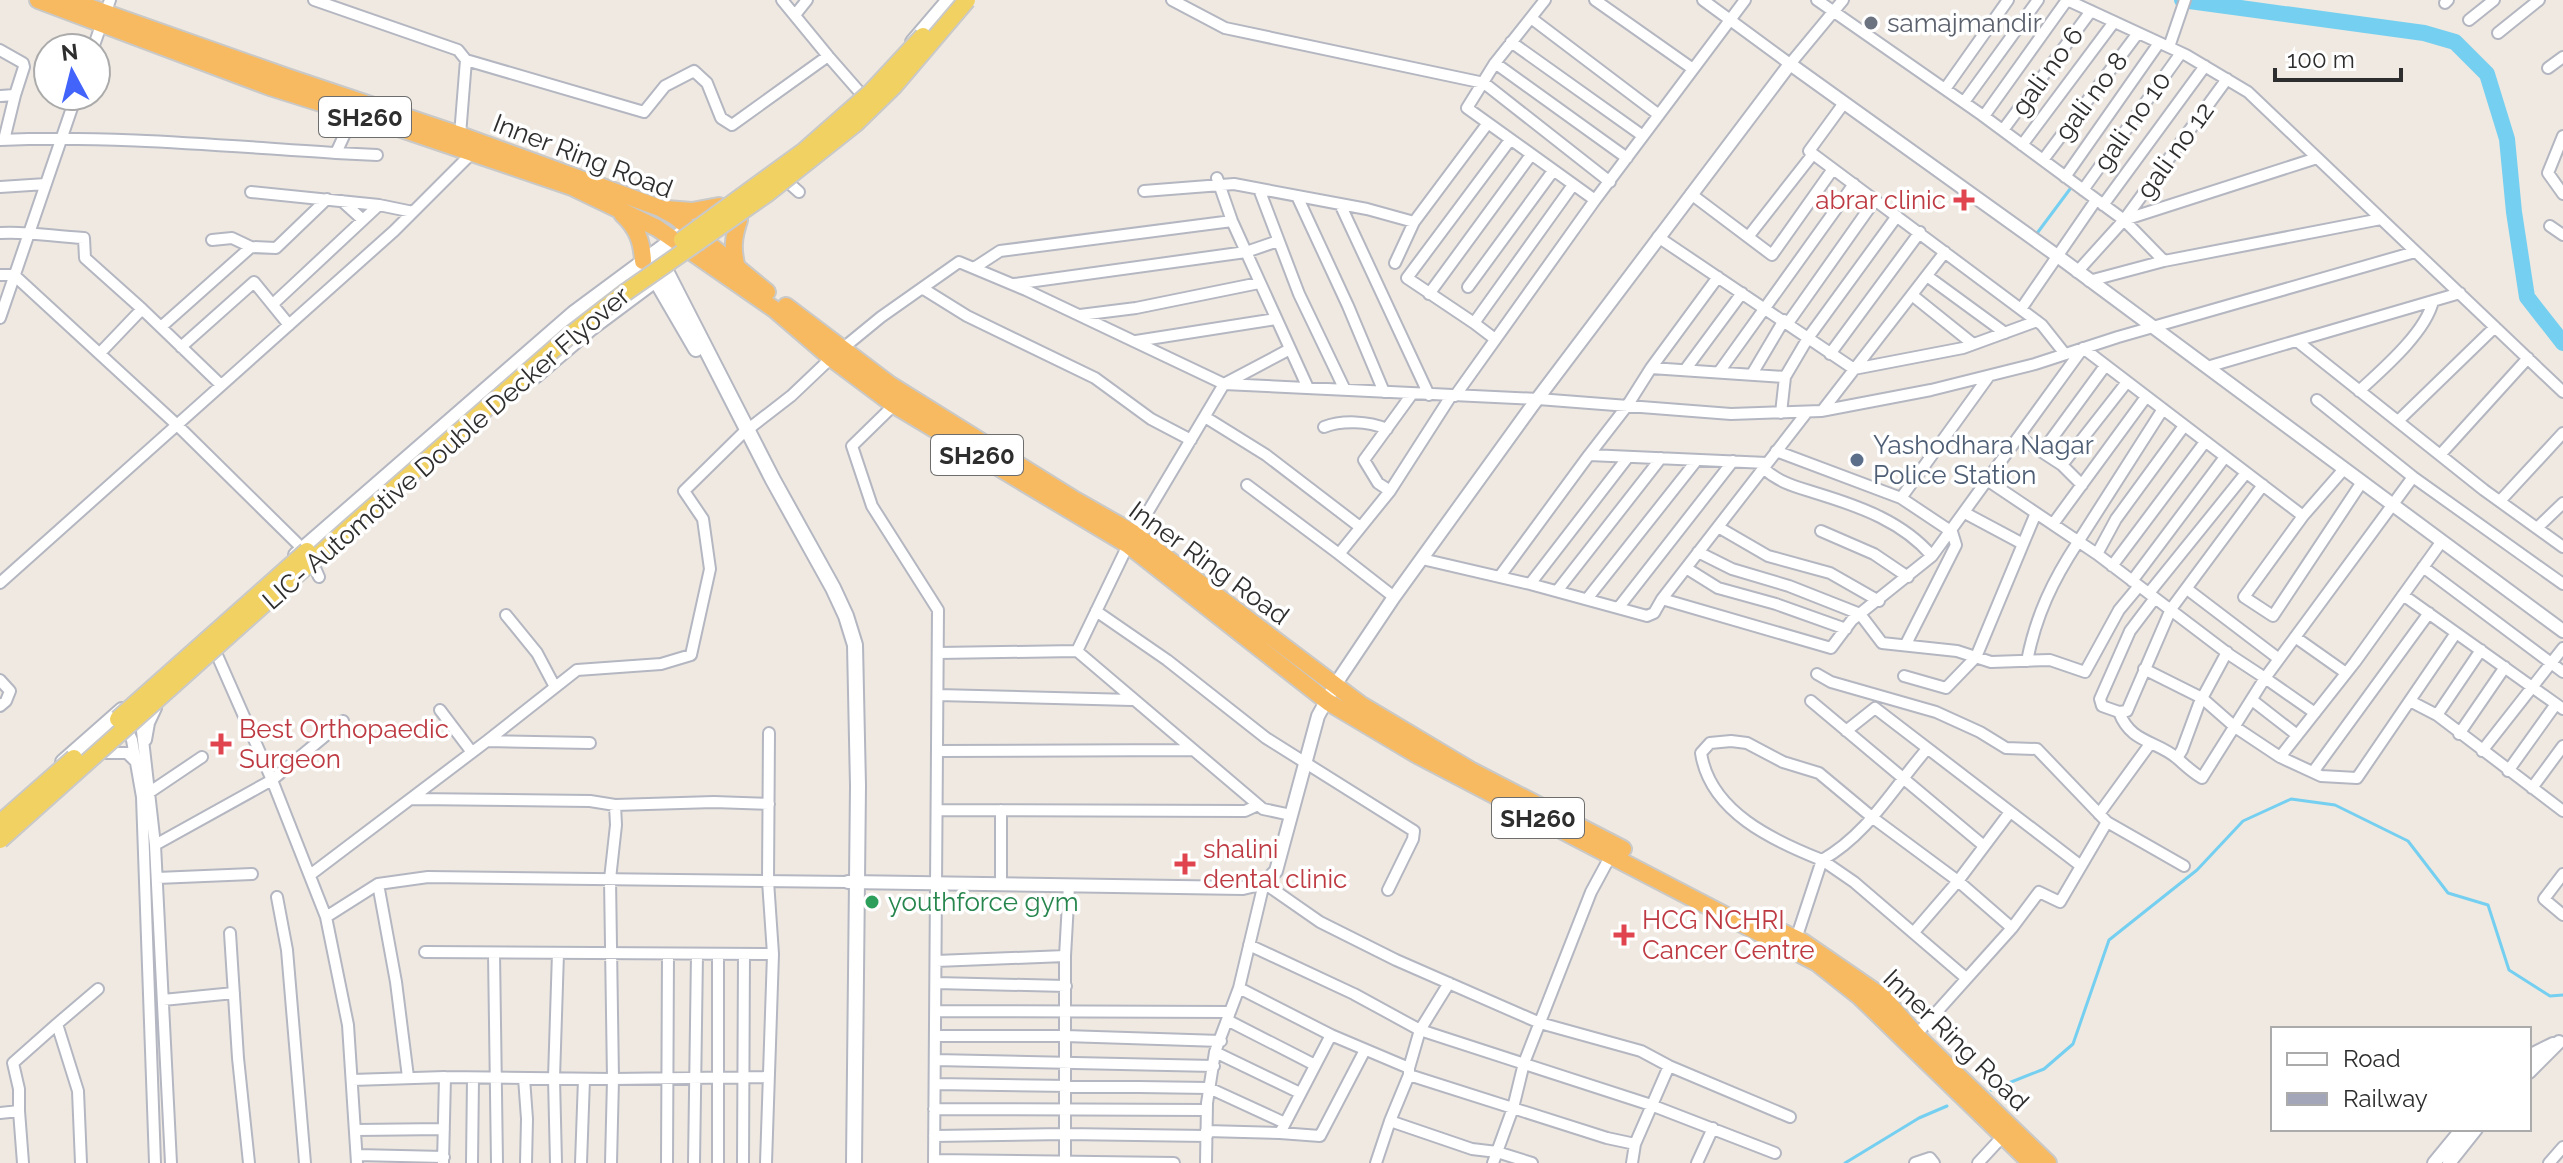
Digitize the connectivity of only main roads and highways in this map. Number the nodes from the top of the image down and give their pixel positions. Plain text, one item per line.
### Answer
1 (38, 0) edge
2 (69, 0) edge
3 (952, 0) edge
4 (967, 0) edge
5 (973, 0) edge
6 (105, 13) edge
7 (476, 148) junction
8 (611, 205) junction
9 (719, 206) junction
10 (660, 208) junction
11 (739, 220) junction
12 (689, 228) junction
13 (688, 249) junction
14 (648, 258) junction
15 (729, 270) junction
16 (662, 276) junction
17 (619, 307) junction
18 (680, 308) junction
19 (836, 354) junction
20 (1132, 539) junction
21 (0, 821) edge
22 (0, 843) edge
23 (852, 882) junction
24 (1954, 1080) junction
25 (1995, 1119) junction
26 (846, 1163) edge
27 (854, 1163) edge
28 (2031, 1163) edge
29 (2048, 1163) edge

1 - 6 highway, Inner Ring Road / SH260
2 - 6 highway, Inner Ring Road
3 - 9 main road
3 - 21 main road, LIC- Automotive Double Decker Flyover, bridge
4 - 22 main road, LIC- Automotive Double Decker Flyover, bridge
5 - 11 main road
6 - 7 highway, Inner Ring Road / SH260
6 - 7 highway, Inner Ring Road
7 - 8 highway, Inner Ring Road / SH260
7 - 10 highway, Inner Ring Road
8 - 13 highway, Inner Ring Road / SH260
8 - 14 highway
9 - 10 highway
9 - 12 main road
10 - 12 highway, Inner Ring Road
10 - 13 highway
11 - 13 main road
11 - 15 highway
12 - 13 highway, Inner Ring Road
12 - 13 main road
13 - 14 main road
13 - 15 highway, Inner Ring Road
13 - 15 highway
13 - 16 highway
13 - 16 main road
13 - 18 main road
14 - 16 main road
14 - 21 main road
15 - 19 highway, Inner Ring Road
16 - 17 main road
16 - 18 main road
17 - 18 main road
17 - 22 main road
18 - 23 main road
19 - 20 highway, Inner Ring Road
19 - 20 highway, Inner Ring Road / SH260
20 - 24 highway, Inner Ring Road / SH260
20 - 24 highway, Inner Ring Road
23 - 26 main road
23 - 27 main road
24 - 25 highway, SH260
25 - 28 highway, Inner Ring Road / SH260
25 - 29 highway, Inner Ring Road

